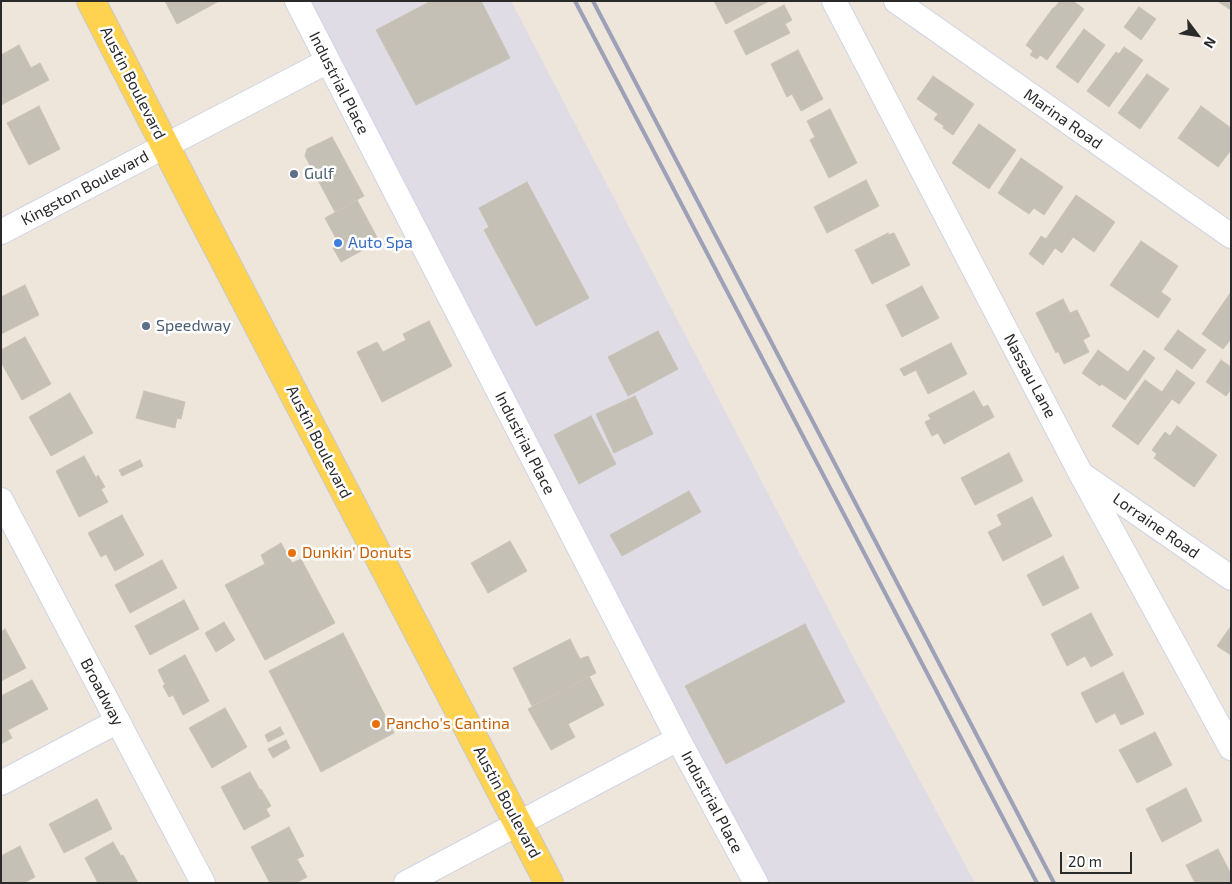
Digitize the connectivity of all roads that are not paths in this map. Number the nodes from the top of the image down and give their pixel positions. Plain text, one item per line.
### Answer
1 (91, 1) edge
2 (297, 1) edge
3 (834, 1) edge
4 (896, 1) edge
5 (328, 61) junction
6 (165, 146) junction
7 (1, 232) edge
8 (1231, 236) edge
9 (1081, 474) junction
10 (1, 500) edge
11 (9, 536) edge
12 (1231, 578) edge
13 (118, 721) junction
14 (678, 739) junction
15 (1231, 748) edge
16 (1, 783) edge
17 (518, 824) junction
18 (203, 883) edge
19 (406, 883) edge
20 (549, 883) edge
21 (756, 883) edge

1 - 6 main road, Austin Boulevard
2 - 5 street, Industrial Place
3 - 9 street, Nassau Lane
4 - 8 street, Marina Road
5 - 6 street, Kingston Boulevard
5 - 14 street, Industrial Place
6 - 7 street, Kingston Boulevard
6 - 17 main road, Austin Boulevard
9 - 12 street, Lorraine Road
9 - 15 street, Nassau Lane
10 - 11 street, Broadway
11 - 13 street, Broadway
13 - 16 street
13 - 18 street, Broadway
14 - 17 street
14 - 21 street, Industrial Place
17 - 19 street
17 - 20 main road, Austin Boulevard

